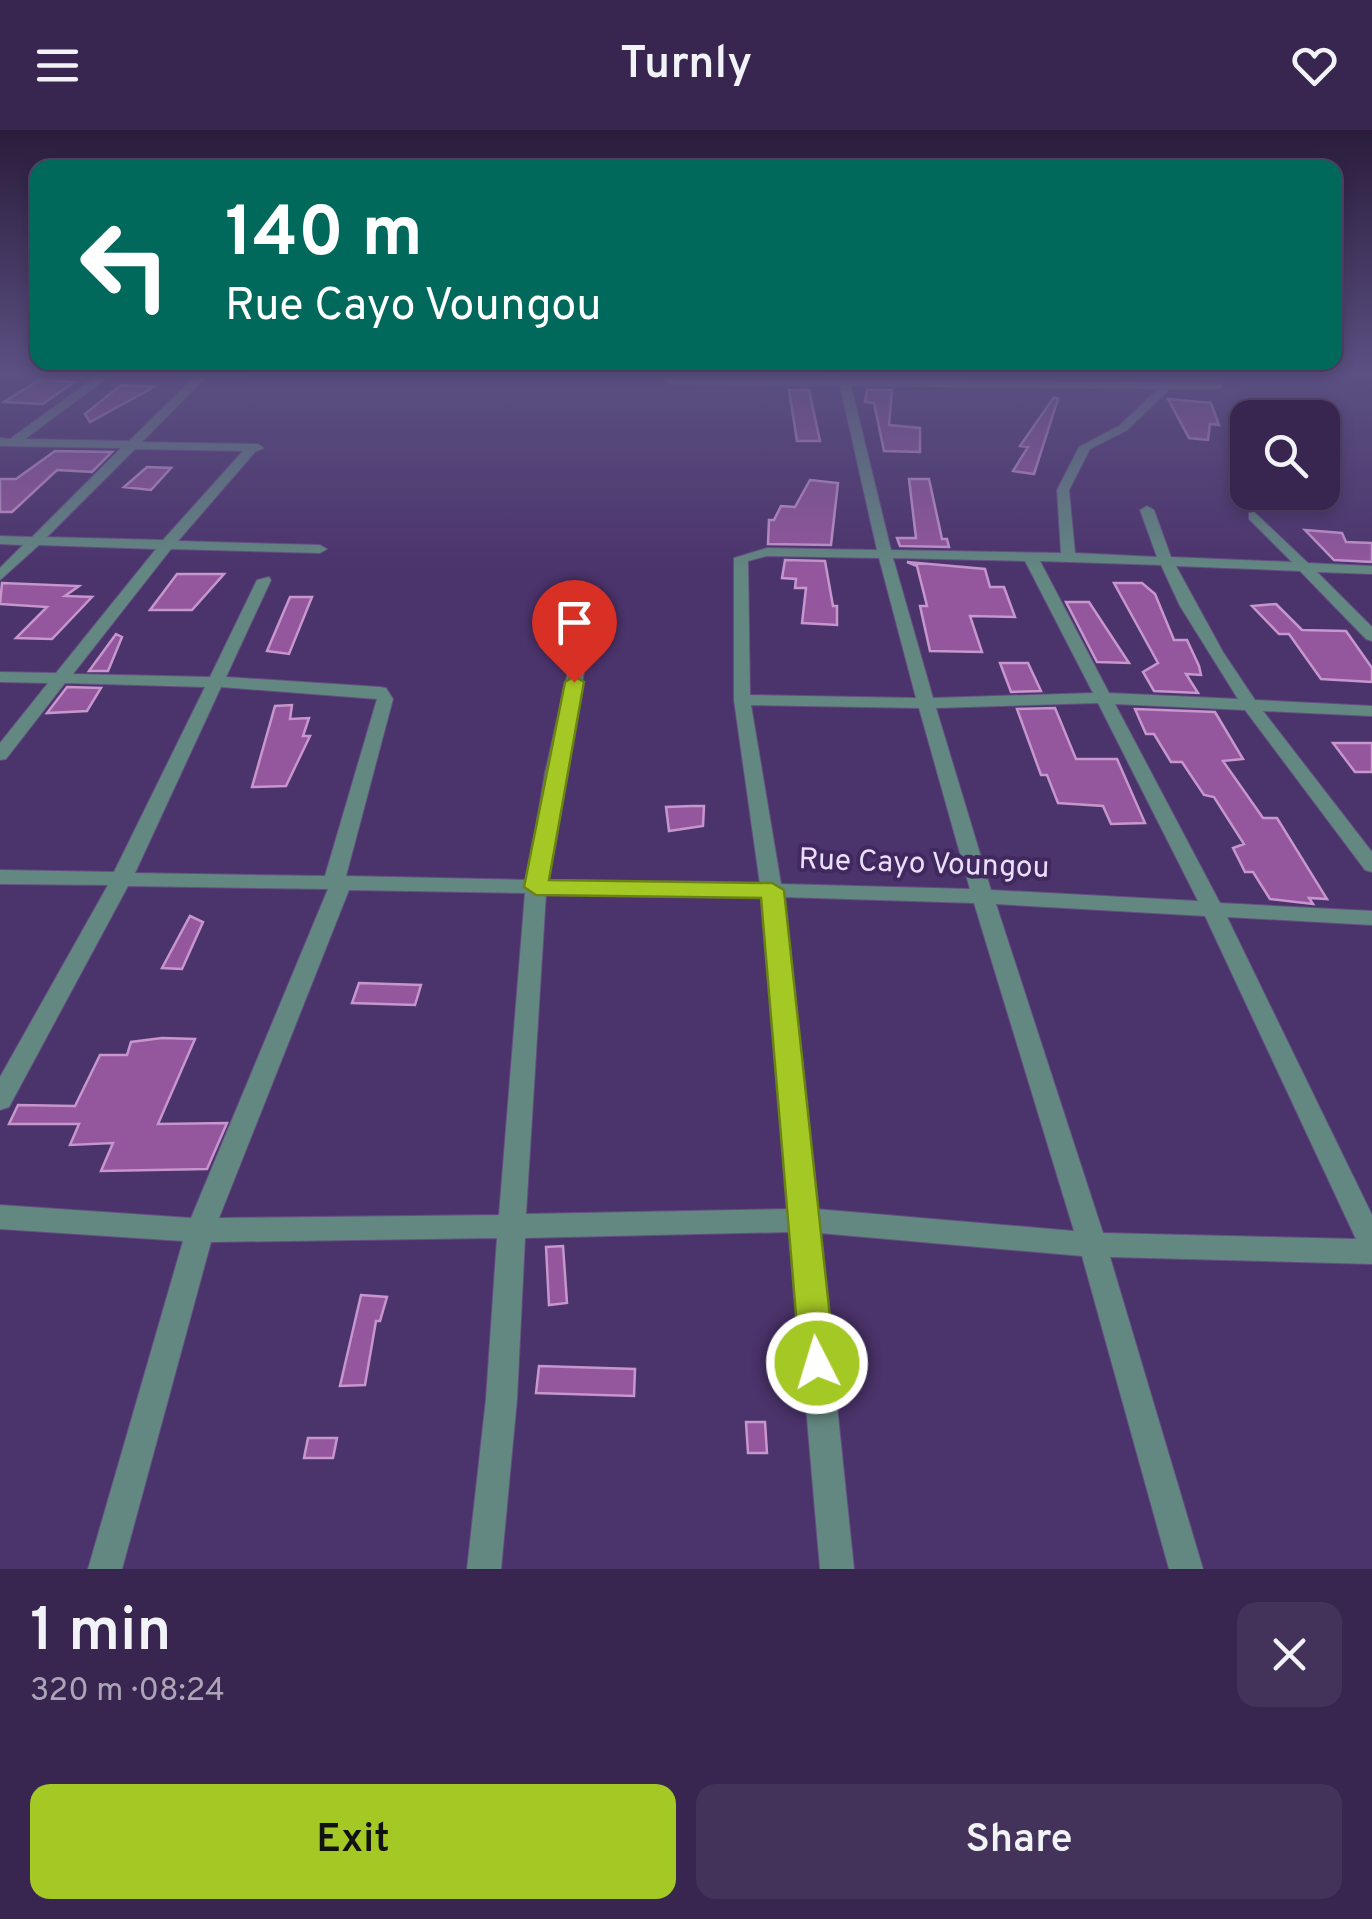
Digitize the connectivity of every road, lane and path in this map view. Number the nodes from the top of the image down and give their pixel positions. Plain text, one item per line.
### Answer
1 (134, 439) edge
2 (853, 439) edge
3 (1100, 439) edge
4 (6, 442) edge
5 (129, 444) junction
6 (0, 452) edge
7 (1147, 510) dead end
8 (1254, 516) dead end
9 (0, 540) edge
10 (38, 542) junction
11 (164, 547) junction
12 (320, 549) dead end
13 (885, 554) junction
14 (1068, 557) junction
15 (1032, 558) junction
16 (1164, 564) junction
17 (1300, 568) junction
18 (1372, 570) edge
19 (0, 576) edge
20 (264, 580) dead end
21 (1372, 636) edge
22 (580, 658) dead end
23 (0, 676) edge
24 (58, 678) junction
25 (218, 682) junction
26 (1105, 698) junction
27 (742, 700) junction
28 (926, 704) junction
29 (1254, 707) junction
30 (1372, 711) edge
31 (0, 755) edge
32 (1372, 866) edge
33 (0, 878) edge
34 (122, 880) junction
35 (338, 882) junction
36 (536, 887) junction
37 (772, 890) junction
38 (981, 896) junction
39 (1211, 906) junction
40 (1372, 918) edge
41 (0, 1100) edge
42 (0, 1217) edge
43 (804, 1220) junction
44 (511, 1226) junction
45 (200, 1230) junction
46 (1372, 1244) edge
47 (1092, 1245) junction
48 (1372, 1252) edge
49 (105, 1569) edge
50 (484, 1569) edge
51 (836, 1569) edge
52 (1186, 1569) edge

1 - 5 street
2 - 13 street
3 - 14 street
4 - 5 street
4 - 6 street
5 - 10 street
5 - 11 street
7 - 16 street
8 - 17 street
9 - 10 street
10 - 11 street
10 - 19 street
11 - 12 street
11 - 24 street
13 - 15 street
13 - 27 street
13 - 28 street
14 - 15 street
14 - 16 street
15 - 26 street
16 - 17 street
16 - 29 street
17 - 18 street
17 - 21 street
20 - 25 street
22 - 36 street
23 - 24 street
24 - 25 street
24 - 31 street
25 - 34 street
25 - 35 street
26 - 28 street
26 - 29 street
26 - 39 street
27 - 28 street
27 - 37 street
28 - 38 street
29 - 30 street
29 - 32 street
33 - 34 street, Rue Cayo Voungou
34 - 35 street, Rue Cayo Voungou
34 - 41 street
35 - 36 street, Rue Cayo Voungou
35 - 45 street
36 - 37 street, Rue Cayo Voungou
36 - 44 street
37 - 38 street, Rue Cayo Voungou
37 - 43 street
38 - 39 street, Rue Cayo Voungou
38 - 47 street
39 - 40 street, Rue Cayo Voungou
39 - 46 street
42 - 45 street
43 - 44 street
43 - 47 street
43 - 51 street
44 - 45 street
44 - 50 street
45 - 49 street
47 - 48 street
47 - 52 street

